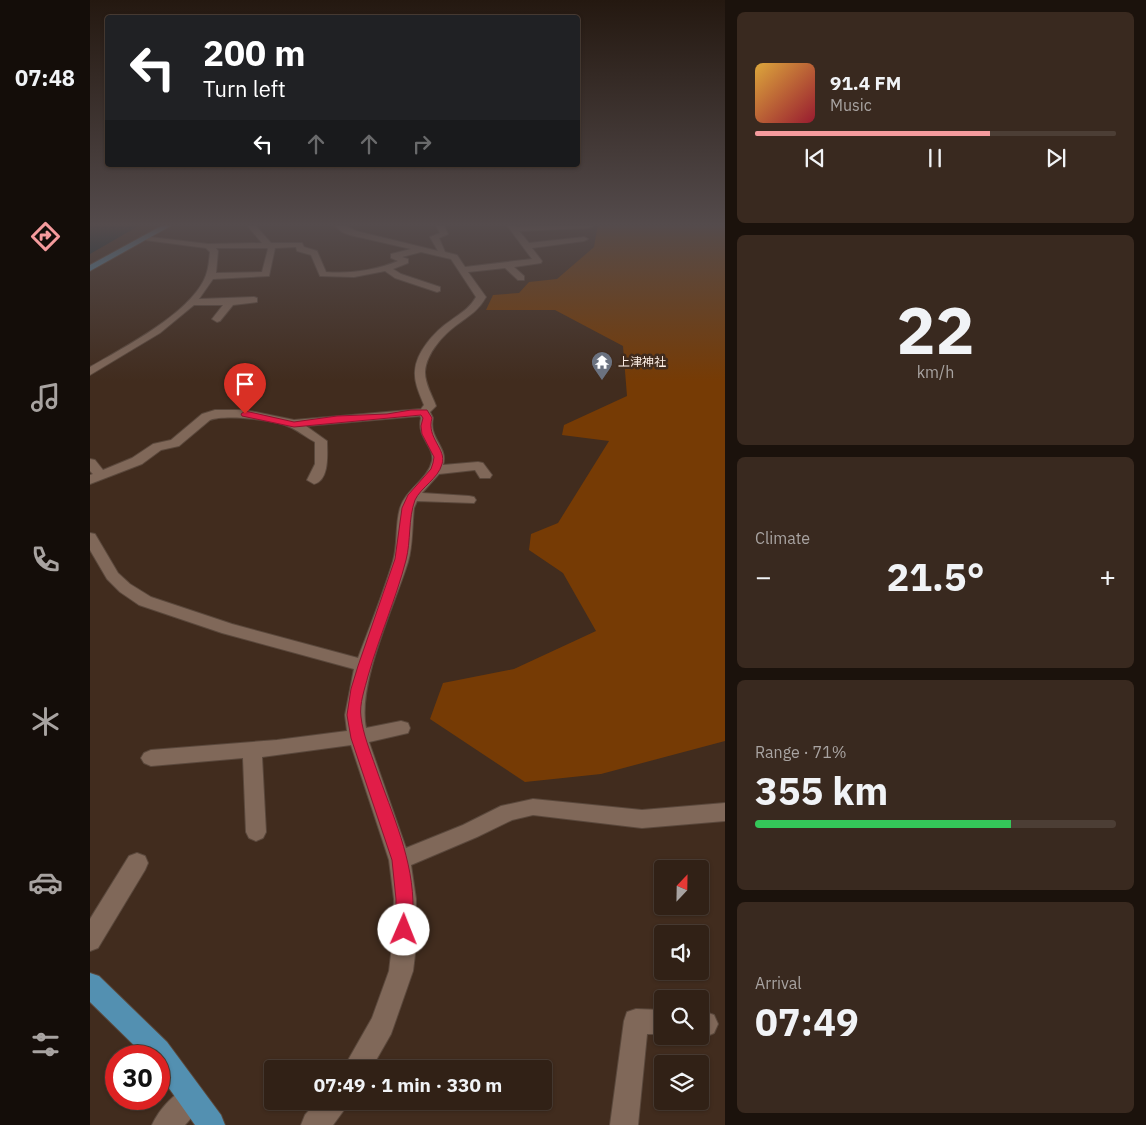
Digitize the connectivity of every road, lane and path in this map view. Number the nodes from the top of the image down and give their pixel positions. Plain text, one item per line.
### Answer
1 (211, 276) edge
2 (400, 276) edge
3 (468, 276) edge
4 (416, 282) junction
5 (405, 286) dead end
6 (437, 290) dead end
7 (254, 300) dead end
8 (192, 302) junction
9 (230, 302) junction
10 (216, 319) dead end
11 (90, 372) edge
12 (424, 412) junction
13 (294, 424) junction
14 (90, 463) edge
15 (435, 470) junction
16 (485, 474) dead end
17 (95, 478) edge
18 (314, 480) dead end
19 (412, 497) junction
20 (469, 500) dead end
21 (90, 537) edge
22 (95, 559) edge
23 (364, 666) junction
24 (401, 728) dead end
25 (358, 738) junction
26 (252, 750) junction
27 (151, 758) dead end
28 (725, 812) edge
29 (256, 832) dead end
30 (400, 860) junction
31 (137, 863) dead end
32 (90, 940) edge
33 (90, 985) edge
34 (654, 1022) edge
35 (361, 1060) edge
36 (192, 1098) junction
37 (328, 1110) edge
38 (166, 1125) edge
39 (211, 1125) edge
40 (315, 1125) edge
41 (624, 1125) edge

1 - 8 street
2 - 4 street
3 - 12 street
4 - 5 street
4 - 6 street
7 - 9 street
8 - 9 street
8 - 11 street
9 - 10 street
12 - 13 street
12 - 15 street
13 - 17 street
13 - 18 street
14 - 17 street
15 - 16 street
15 - 19 street
19 - 20 street
19 - 23 street
21 - 22 street
22 - 23 street
23 - 25 street
24 - 25 street
25 - 26 street
25 - 30 street
26 - 27 street
26 - 29 street
28 - 30 street
30 - 35 street
31 - 32 street
33 - 36 main road
34 - 41 street
36 - 38 street
36 - 39 main road
37 - 40 street

